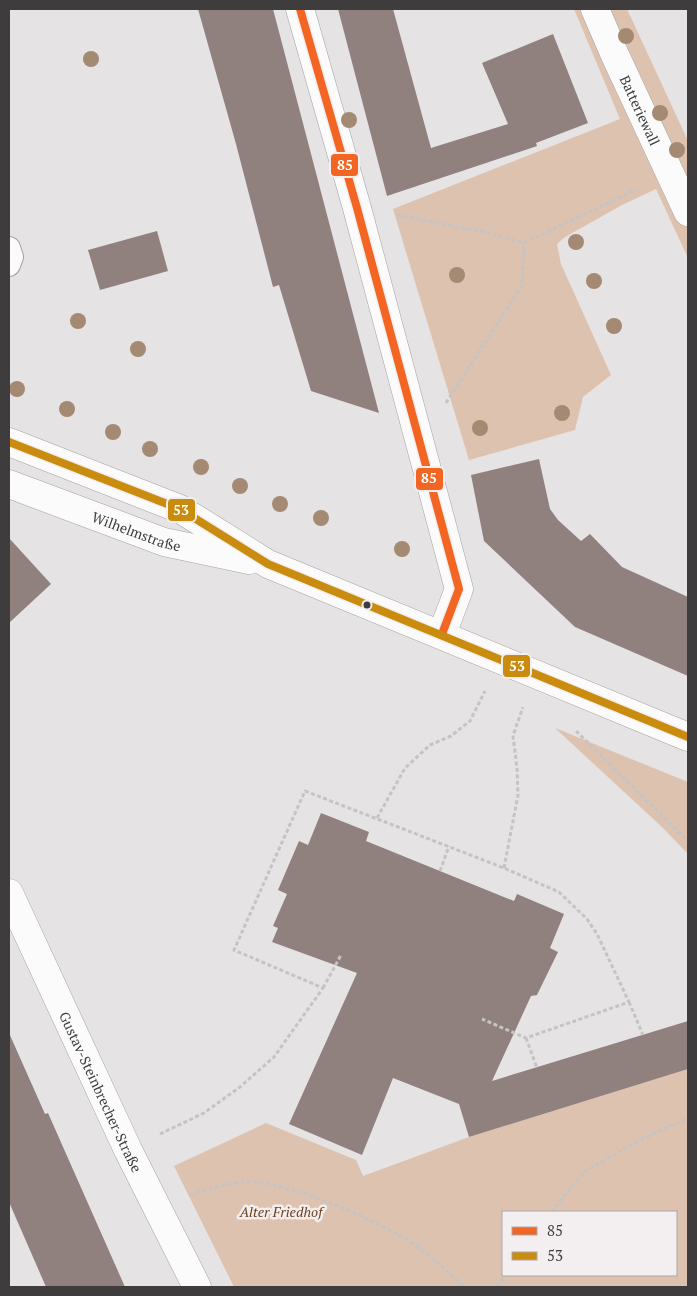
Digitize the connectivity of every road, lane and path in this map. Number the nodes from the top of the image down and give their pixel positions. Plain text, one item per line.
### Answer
1 (300, 9) edge
2 (595, 9) edge
3 (669, 173) junction
4 (357, 208) junction
5 (688, 212) edge
6 (524, 243) junction
7 (9, 248) edge
8 (9, 264) edge
9 (9, 442) edge
10 (421, 443) junction
11 (9, 484) edge
12 (268, 564) junction
13 (442, 634) junction
14 (488, 685) dead end
15 (525, 702) dead end
16 (571, 727) dead end
17 (688, 737) edge
18 (377, 818) junction
19 (688, 841) edge
20 (449, 846) junction
21 (504, 868) junction
22 (440, 871) dead end
23 (9, 893) edge
24 (341, 955) dead end
25 (323, 988) junction
26 (629, 1002) junction
27 (482, 1019) dead end
28 (643, 1035) dead end
29 (526, 1038) junction
30 (537, 1068) dead end
31 (688, 1118) edge
32 (128, 1150) junction
33 (210, 1187) dead end
34 (552, 1211) edge
35 (505, 1276) edge
36 (196, 1287) edge
37 (464, 1287) edge
38 (496, 1287) edge

1 - 4 street
2 - 3 street, Batteriewall
3 - 5 street, Batteriewall
3 - 6 path
4 - 6 path
4 - 10 street
6 - 10 path
7 - 8 lane
9 - 12 street, Wilhelmstraße
10 - 13 street
11 - 12 street, Wilhelmstraße
12 - 13 street, Wilhelmstraße
13 - 17 street, Wilhelmstraße
14 - 18 path
15 - 21 path
16 - 19 path
18 - 20 path
18 - 25 path
20 - 21 path
20 - 22 path
21 - 26 path
23 - 32 street, Gustav-Steinbrecher-Straße
24 - 25 path
25 - 32 path
26 - 28 path
26 - 29 path
27 - 29 path
29 - 30 path
31 - 34 path
32 - 36 street, Gustav-Steinbrecher-Straße
33 - 37 path
35 - 38 path

